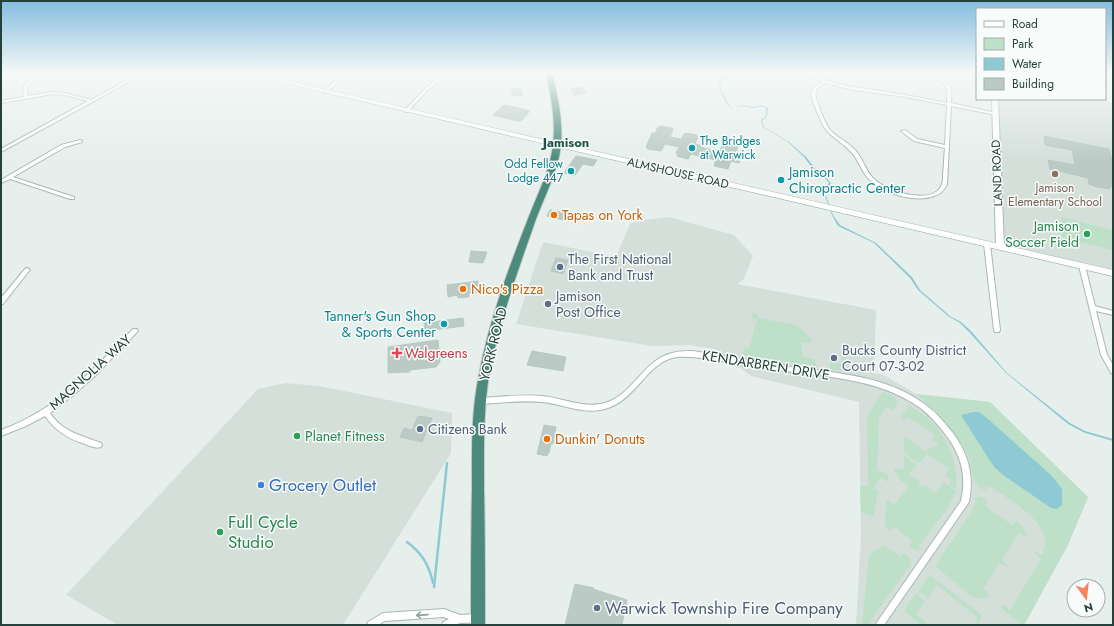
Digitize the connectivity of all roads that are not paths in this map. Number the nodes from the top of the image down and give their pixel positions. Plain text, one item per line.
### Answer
1 (90, 102) edge
2 (369, 102) edge
3 (414, 102) edge
4 (555, 102) edge
5 (817, 102) edge
6 (940, 102) edge
7 (995, 102) edge
8 (950, 104) junction
9 (406, 111) junction
10 (996, 114) junction
11 (903, 131) dead end
12 (80, 141) dead end
13 (557, 145) junction
14 (947, 147) junction
15 (1, 151) edge
16 (9, 177) junction
17 (1, 182) edge
18 (72, 198) dead end
19 (987, 244) junction
20 (1000, 247) junction
21 (1082, 266) junction
22 (27, 270) dead end
23 (1113, 273) edge
24 (1, 302) edge
25 (1093, 308) junction
26 (1113, 313) edge
27 (997, 330) dead end
28 (135, 331) dead end
29 (1113, 371) edge
30 (481, 401) junction
31 (46, 413) junction
32 (1, 433) edge
33 (98, 445) dead end
34 (460, 619) junction
35 (478, 621) edge
36 (371, 625) edge
37 (446, 625) edge
38 (879, 625) edge

1 - 15 street
2 - 9 main road, ALMSHOUSE ROAD
3 - 9 street
4 - 13 highway, YORK ROAD
5 - 14 street
6 - 8 street
7 - 10 street, LAND ROAD
8 - 10 street
8 - 14 street
9 - 13 main road, ALMSHOUSE ROAD
10 - 20 street, LAND ROAD
11 - 14 street
12 - 16 street
13 - 19 main road, ALMSHOUSE ROAD
13 - 30 highway, YORK ROAD
16 - 17 street
16 - 18 street
19 - 20 main road, ALMSHOUSE ROAD
19 - 27 street
20 - 21 main road, ALMSHOUSE ROAD
21 - 23 main road, ALMSHOUSE ROAD
21 - 25 street
22 - 24 street
25 - 26 street
25 - 29 street
28 - 31 street, MAGNOLIA WAY
30 - 35 highway, YORK ROAD
30 - 38 street, KENDARBREN DRIVE
31 - 32 street, MAGNOLIA WAY
31 - 33 street
34 - 35 street
34 -> 36 street
34 - 37 street

